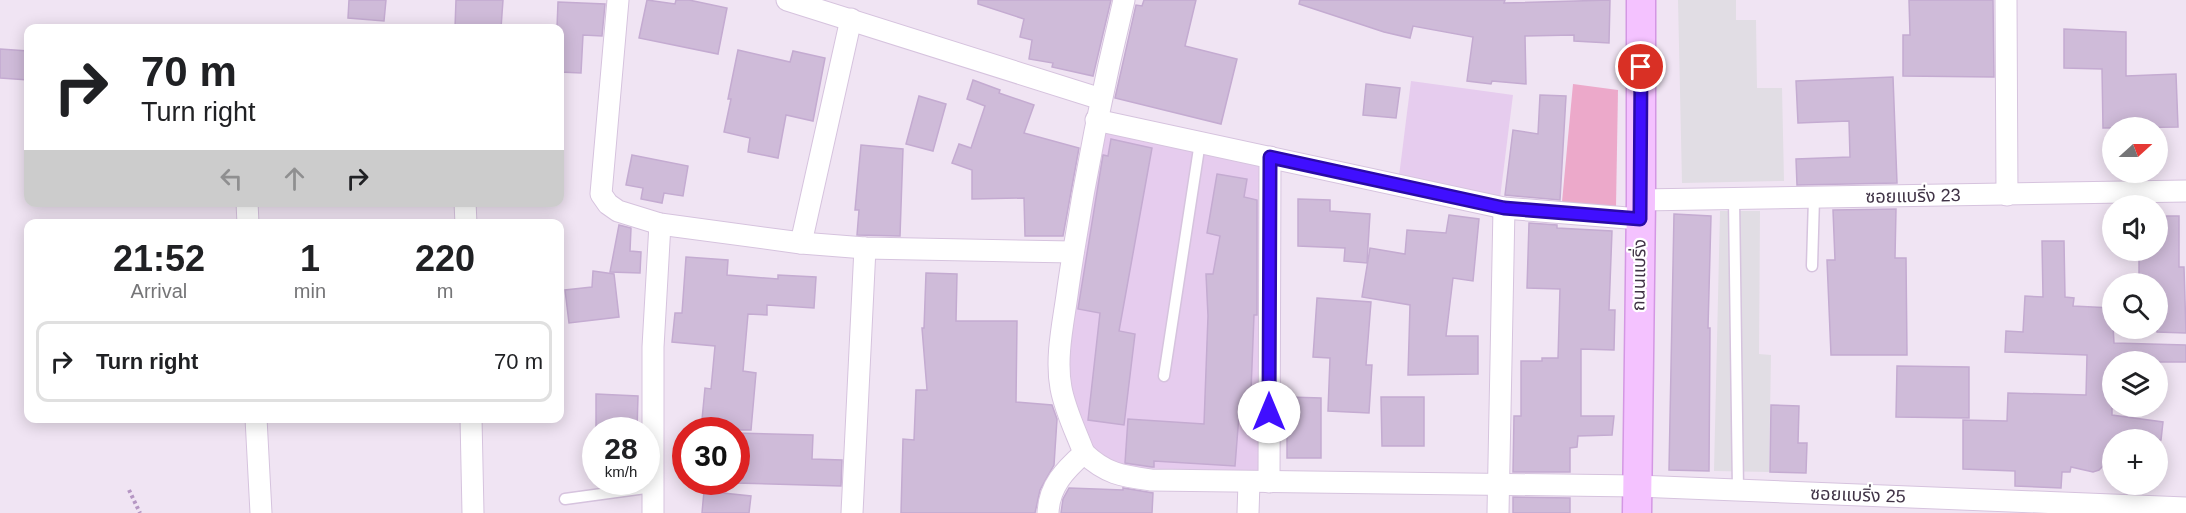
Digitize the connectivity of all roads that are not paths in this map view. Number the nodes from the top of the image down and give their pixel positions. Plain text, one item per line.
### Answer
1 (618, 0) edge
2 (787, 0) edge
3 (1124, 0) edge
4 (1641, 0) edge
5 (2006, 0) edge
6 (851, 19) junction
7 (1101, 99) junction
8 (1096, 120) junction
9 (1200, 142) junction
10 (1270, 157) junction
11 (2186, 191) edge
12 (2007, 195) junction
13 (1814, 198) junction
14 (1734, 199) junction
15 (1504, 208) junction
16 (1640, 210) junction
17 (660, 224) junction
18 (801, 243) junction
19 (865, 248) junction
20 (1073, 252) junction
21 (1812, 267) dead end
22 (1164, 376) dead end
23 (653, 417) edge
24 (256, 423) edge
25 (471, 423) edge
26 (1084, 453) junction
27 (1259, 482) junction
28 (1499, 483) junction
29 (1738, 490) junction
30 (594, 495) edge
31 (653, 495) edge
32 (565, 499) dead end
33 (1637, 500) edge
34 (2186, 508) edge
35 (261, 513) edge
36 (473, 513) edge
37 (653, 513) edge
38 (852, 513) edge
39 (1048, 513) edge
40 (1248, 513) edge
41 (1498, 513) edge

1 - 17 street
2 - 6 street
3 - 7 street
4 - 16 main road, ถนนแบริ่ง
5 - 12 street
6 - 7 street
6 - 18 street
7 - 8 street
8 - 9 street, ซอยแบริ่ง 23
8 - 20 street
9 - 10 street, ซอยแบริ่ง 23
9 - 22 lane
10 - 15 street, ซอยแบริ่ง 23
10 - 27 street
11 - 12 street, ซอยแบริ่ง 23
12 - 13 street, ซอยแบริ่ง 23
13 - 14 street, ซอยแบริ่ง 23
13 - 21 lane
14 - 16 street, ซอยแบริ่ง 23
14 - 29 lane
15 - 16 street, ซอยแบริ่ง 23
15 - 28 street
16 - 33 main road, ถนนแบริ่ง
17 - 18 street
17 - 23 street
18 - 19 street
19 - 20 street
19 - 38 street
20 - 26 street
24 - 35 street
25 - 36 street
26 - 27 street, ซอยแบริ่ง 25
26 - 39 street
27 - 28 street, ซอยแบริ่ง 25
27 - 40 street
28 - 33 street, ซอยแบริ่ง 25
28 - 41 street
29 - 33 street, ซอยแบริ่ง 25
29 - 34 street, ซอยแบริ่ง 25
30 - 32 lane
31 - 37 street

